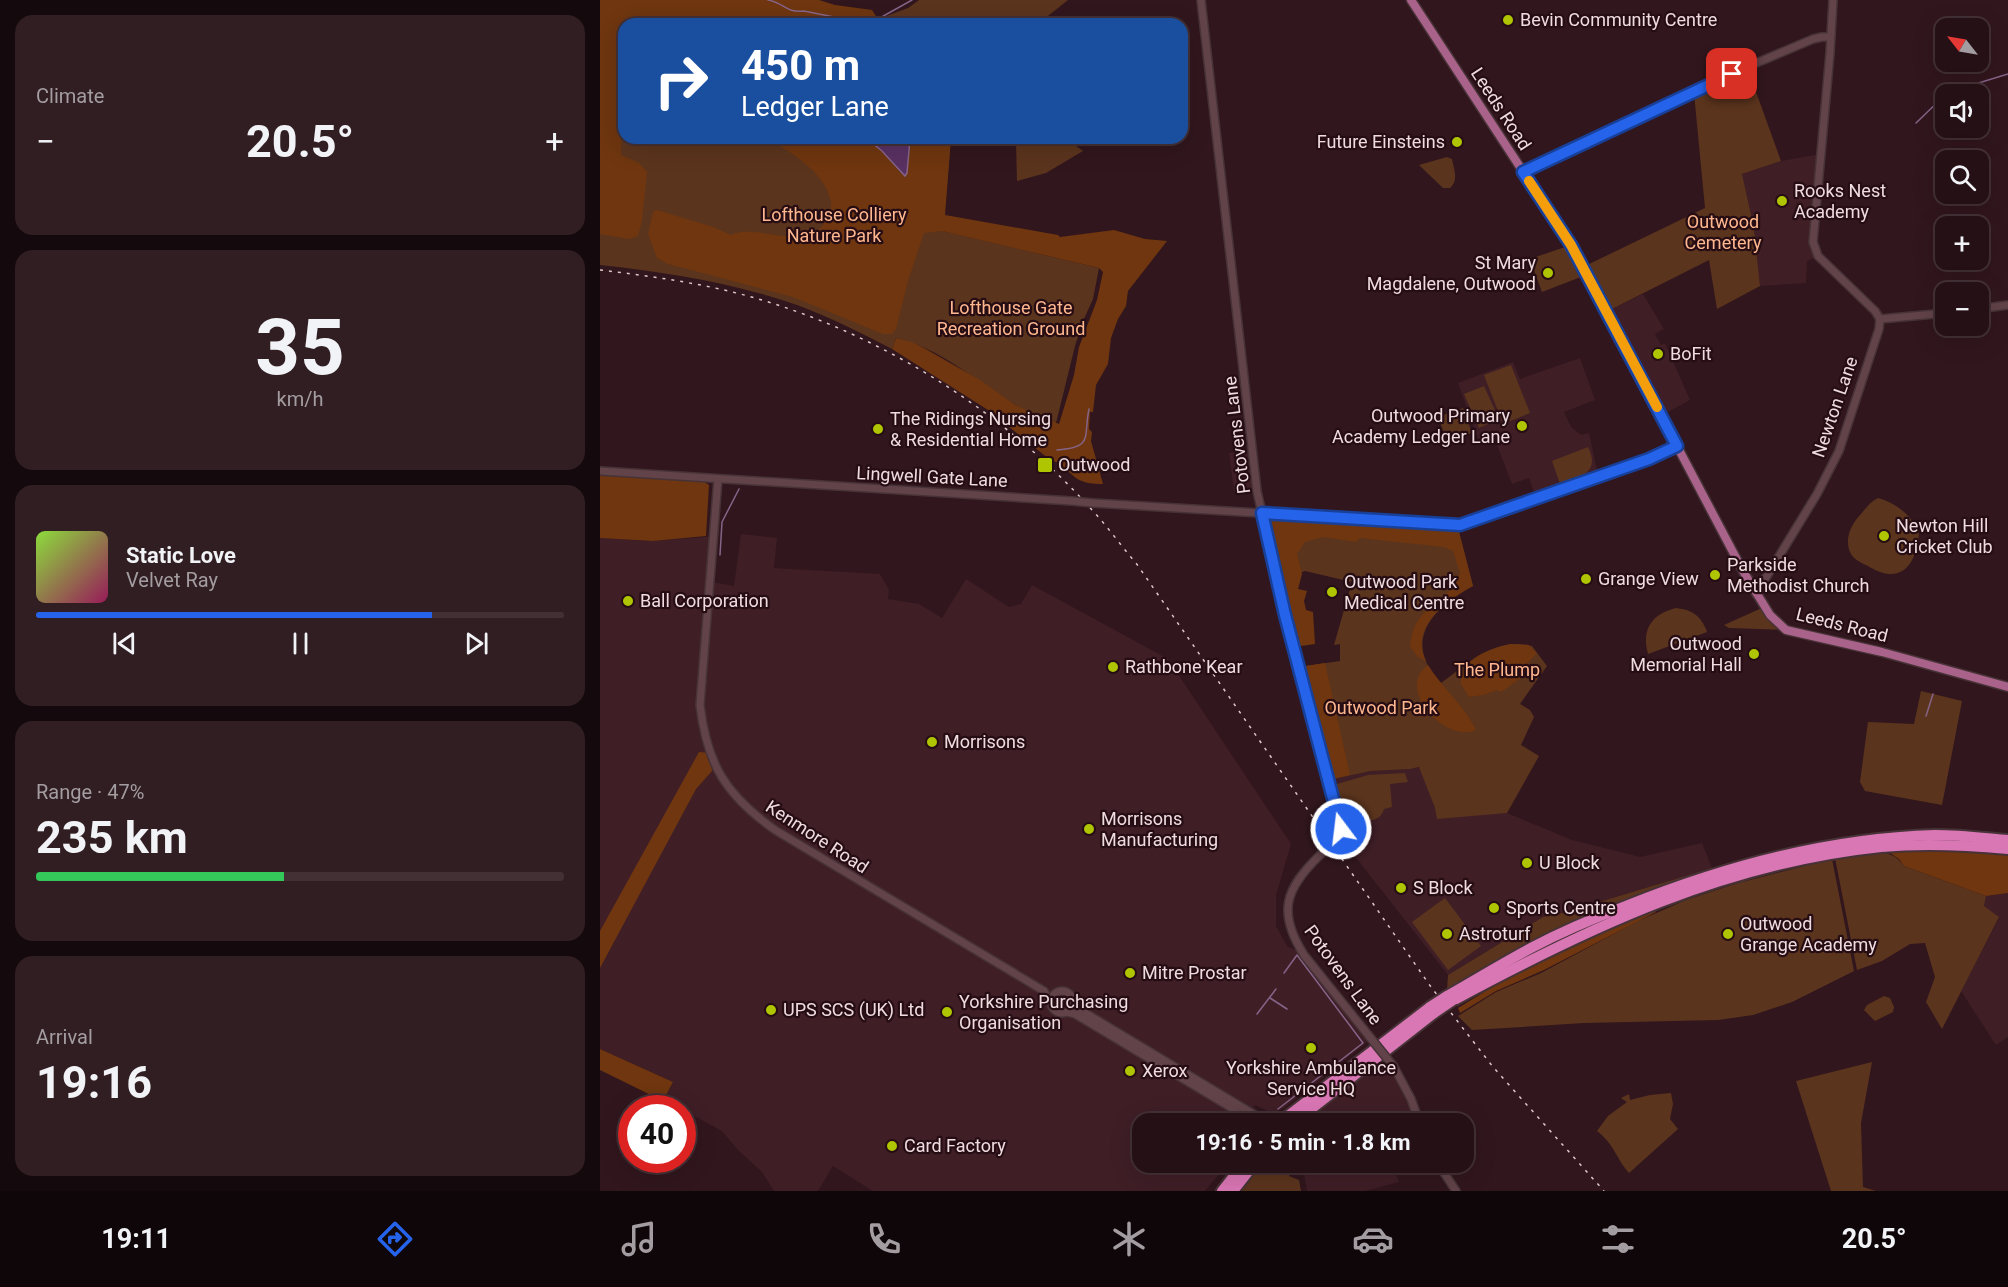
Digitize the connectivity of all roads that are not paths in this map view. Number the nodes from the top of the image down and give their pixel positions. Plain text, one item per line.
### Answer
1 (1201, 0) edge
2 (1411, 0) edge
3 (1833, 0) edge
4 (1830, 38) junction
5 (1523, 172) junction
6 (2008, 305) edge
7 (1989, 308) edge
8 (1935, 314) edge
9 (1880, 319) junction
10 (1677, 446) junction
11 (600, 471) edge
12 (718, 479) junction
13 (1262, 513) junction
14 (1756, 594) junction
15 (2008, 687) edge
16 (2008, 840) edge
17 (2008, 849) edge
18 (1044, 991) junction
19 (1058, 991) junction
20 (1450, 998) junction
21 (1050, 1003) junction
22 (1073, 1004) junction
23 (1432, 1010) junction
24 (1067, 1012) junction
25 (1237, 1113) edge
26 (1252, 1113) edge
27 (1289, 1113) edge
28 (1306, 1113) edge
29 (1415, 1113) edge
30 (1236, 1173) edge
31 (1247, 1173) edge
32 (1444, 1173) edge
33 (1222, 1191) edge
34 (1233, 1191) edge
35 (1456, 1191) edge

1 - 13 street, Potovens Lane
2 - 5 main road, Leeds Road
3 - 4 street
4 - 5 street
4 - 9 street
5 - 10 main road, Leeds Road
6 - 7 street
8 - 9 street
9 - 14 street, Newton Lane
10 - 13 street, Lingwell Gate Lane
10 - 14 main road, Leeds Road
11 - 12 street, Lingwell Gate Lane
12 - 13 street, Lingwell Gate Lane, bridge
12 - 18 street, Kenmore Road
13 - 29 street, Potovens Lane, bridge
14 - 15 main road, Leeds Road
16 - 20 highway
17 - 20 highway
18 - 19 street
18 - 21 street
19 - 21 street
19 - 22 street
20 - 23 highway, bridge
21 - 24 street
22 - 24 street
22 - 26 street
23 - 27 highway
23 - 28 highway
24 - 25 street
30 - 33 highway
31 - 34 highway
32 - 35 street

